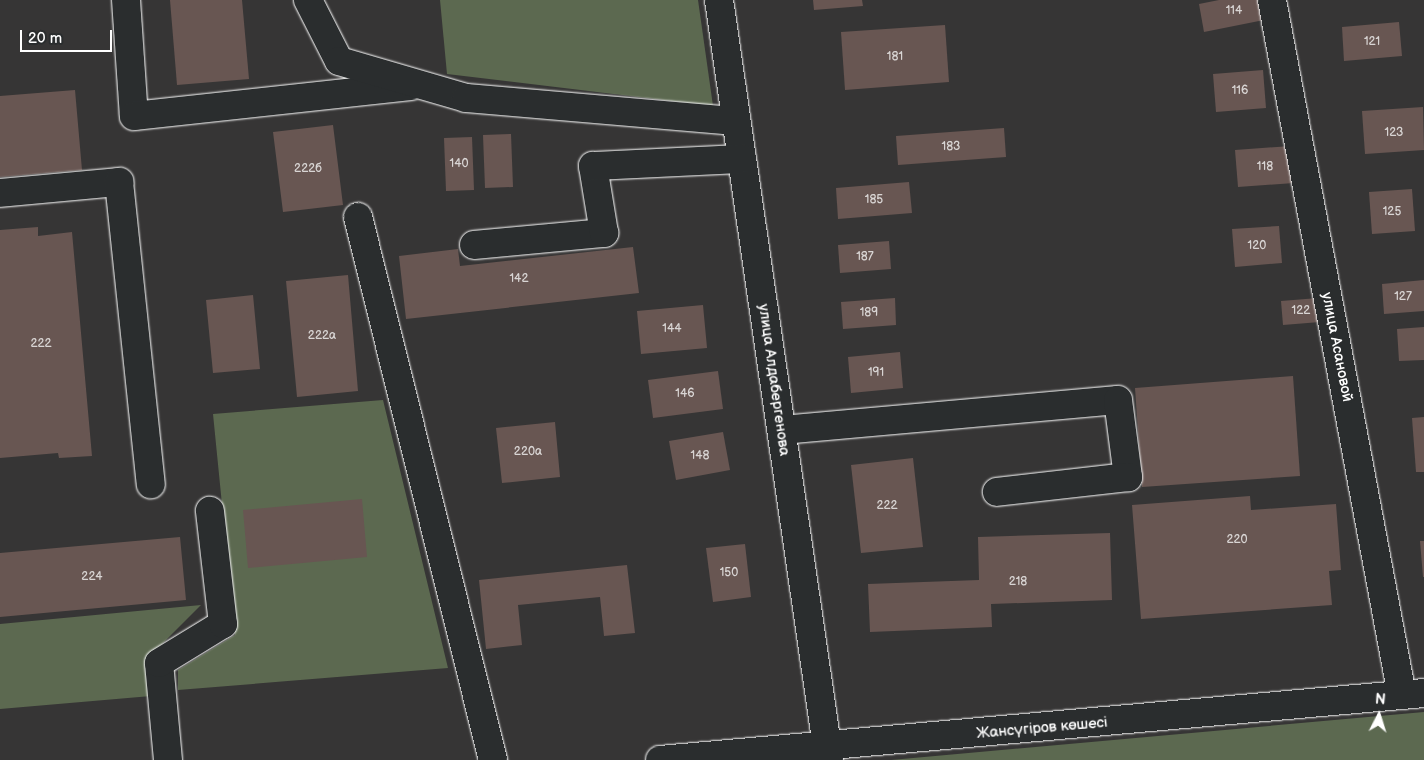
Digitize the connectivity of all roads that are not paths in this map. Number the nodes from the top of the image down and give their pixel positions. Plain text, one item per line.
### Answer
1 (126, 0) edge
2 (308, 0) edge
3 (719, 0) edge
4 (1272, 0) edge
5 (422, 85) junction
6 (736, 121) junction
7 (742, 158) junction
8 (0, 193) edge
9 (358, 217) dead end
10 (474, 245) dead end
11 (782, 430) junction
12 (150, 484) dead end
13 (997, 492) dead end
14 (210, 511) dead end
15 (1413, 694) edge
16 (828, 754) edge
17 (168, 760) edge
18 (493, 760) edge
19 (660, 760) edge

1 - 5 street
2 - 5 street
3 - 6 street, улица Алдабергенова
4 - 15 street, улица Асановой
5 - 6 street
6 - 7 street, улица Алдабергенова
7 - 10 street
7 - 11 street, улица Алдабергенова
8 - 12 street
9 - 18 street
11 - 13 street
11 - 16 street, улица Алдабергенова
14 - 17 street
15 - 16 street, Жансүгіров көшесі
16 - 19 street, Жансүгіров көшесі

